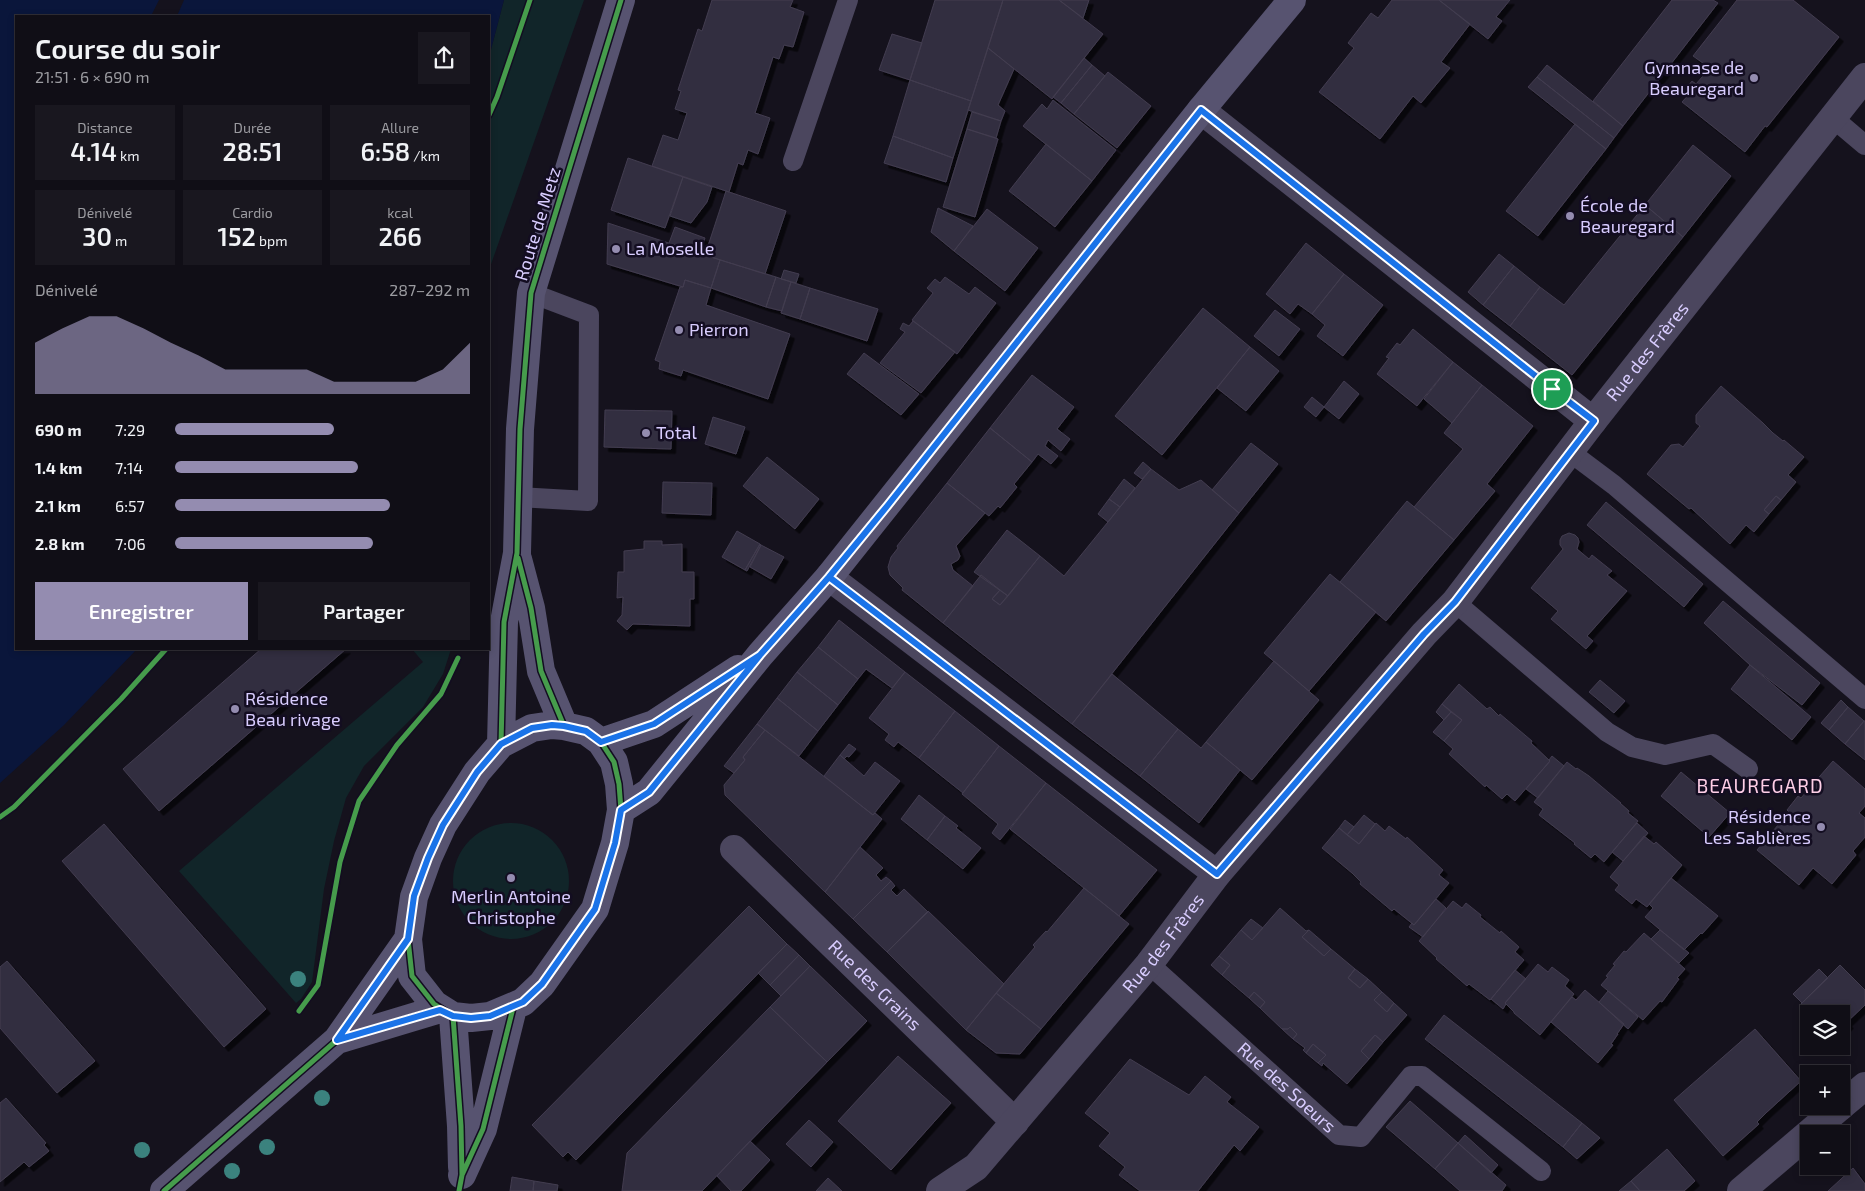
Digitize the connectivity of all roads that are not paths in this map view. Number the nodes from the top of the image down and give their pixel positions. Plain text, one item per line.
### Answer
1 (621, 0) edge
2 (848, 0) edge
3 (1292, 0) edge
4 (1865, 77) edge
5 (1201, 110) junction
6 (1833, 118) junction
7 (1865, 145) edge
8 (793, 161) dead end
9 (531, 293) junction
10 (1594, 421) junction
11 (1570, 452) junction
12 (518, 497) junction
13 (517, 553) junction
14 (829, 577) junction
15 (1455, 602) junction
16 (496, 615) edge
17 (760, 655) junction
18 (1865, 699) edge
19 (564, 726) junction
20 (601, 742) junction
21 (501, 744) junction
22 (1748, 769) dead end
23 (621, 810) junction
24 (734, 849) dead end
25 (1217, 874) junction
26 (408, 939) junction
27 (1149, 964) junction
28 (513, 1008) junction
29 (447, 1013) junction
30 (337, 1040) junction
31 (1865, 1086) edge
32 (1850, 1098) edge
33 (1830, 1115) edge
34 (1014, 1122) junction
35 (1541, 1171) dead end
36 (460, 1183) edge
37 (164, 1191) edge
38 (940, 1191) edge
39 (1741, 1191) edge

1 - 9 main road, Route de Metz
2 - 8 lane
3 - 5 main road
4 - 6 street, Rue des Frères
5 - 10 street
5 - 14 main road
6 - 7 lane
6 - 10 street, Rue des Frères
9 - 12 main road, Route de Metz
9 - 12 lane
10 - 11 street, Rue des Frères
11 - 15 street, Rue des Frères
11 - 18 lane
12 - 13 main road, Route de Metz
13 - 16 main road, Route de Metz
13 - 19 main road, Route de Metz
14 - 17 main road
14 - 25 street
15 - 22 lane
15 - 25 street, Rue des Frères
16 - 21 main road, Route de Metz
17 - 20 main road
17 - 23 main road
19 - 20 main road
19 - 21 main road
20 - 23 main road
21 - 26 main road
23 - 28 main road
24 - 34 street, Rue des Grains
25 - 27 street, Rue des Frères
26 - 29 main road
26 - 30 main road
27 - 34 street, Rue des Frères
27 - 35 lane, Rue des Soeurs
28 - 29 main road
28 - 36 main road
29 - 30 main road
29 - 36 main road
30 - 37 main road
31 - 32 street
33 - 39 street
34 - 38 street, Rue des Frères

